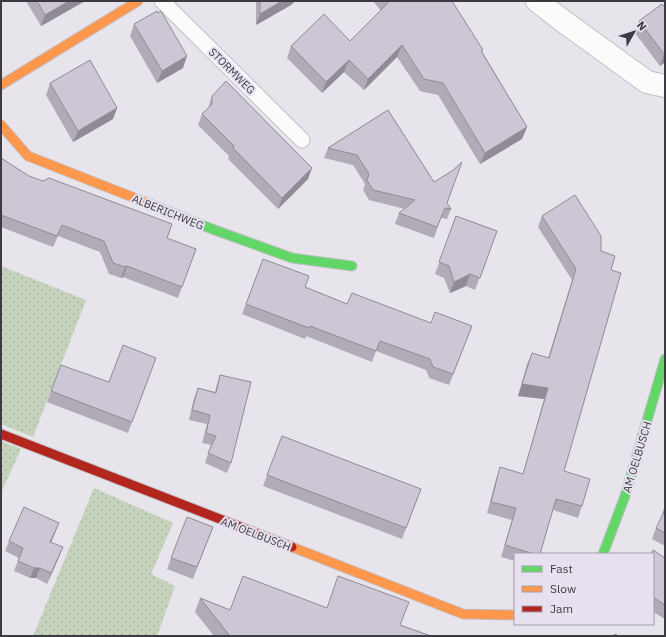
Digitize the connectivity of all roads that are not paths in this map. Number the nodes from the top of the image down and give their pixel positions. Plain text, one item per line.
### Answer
1 (138, 1) edge
2 (162, 1) edge
3 (537, 1) edge
4 (118, 6) edge
5 (3, 79) edge
6 (665, 86) edge
7 (1, 125) edge
8 (302, 140) dead end
9 (352, 266) dead end
10 (665, 359) edge
11 (1, 434) edge
12 (603, 553) edge
13 (514, 615) edge

1 - 4 street
2 - 8 lane, STORMWEG
3 - 6 street
4 - 5 street
7 - 9 street, ALBERICHWEG
10 - 12 street, AM OELBUSCH
11 - 13 street, AM OELBUSCH

